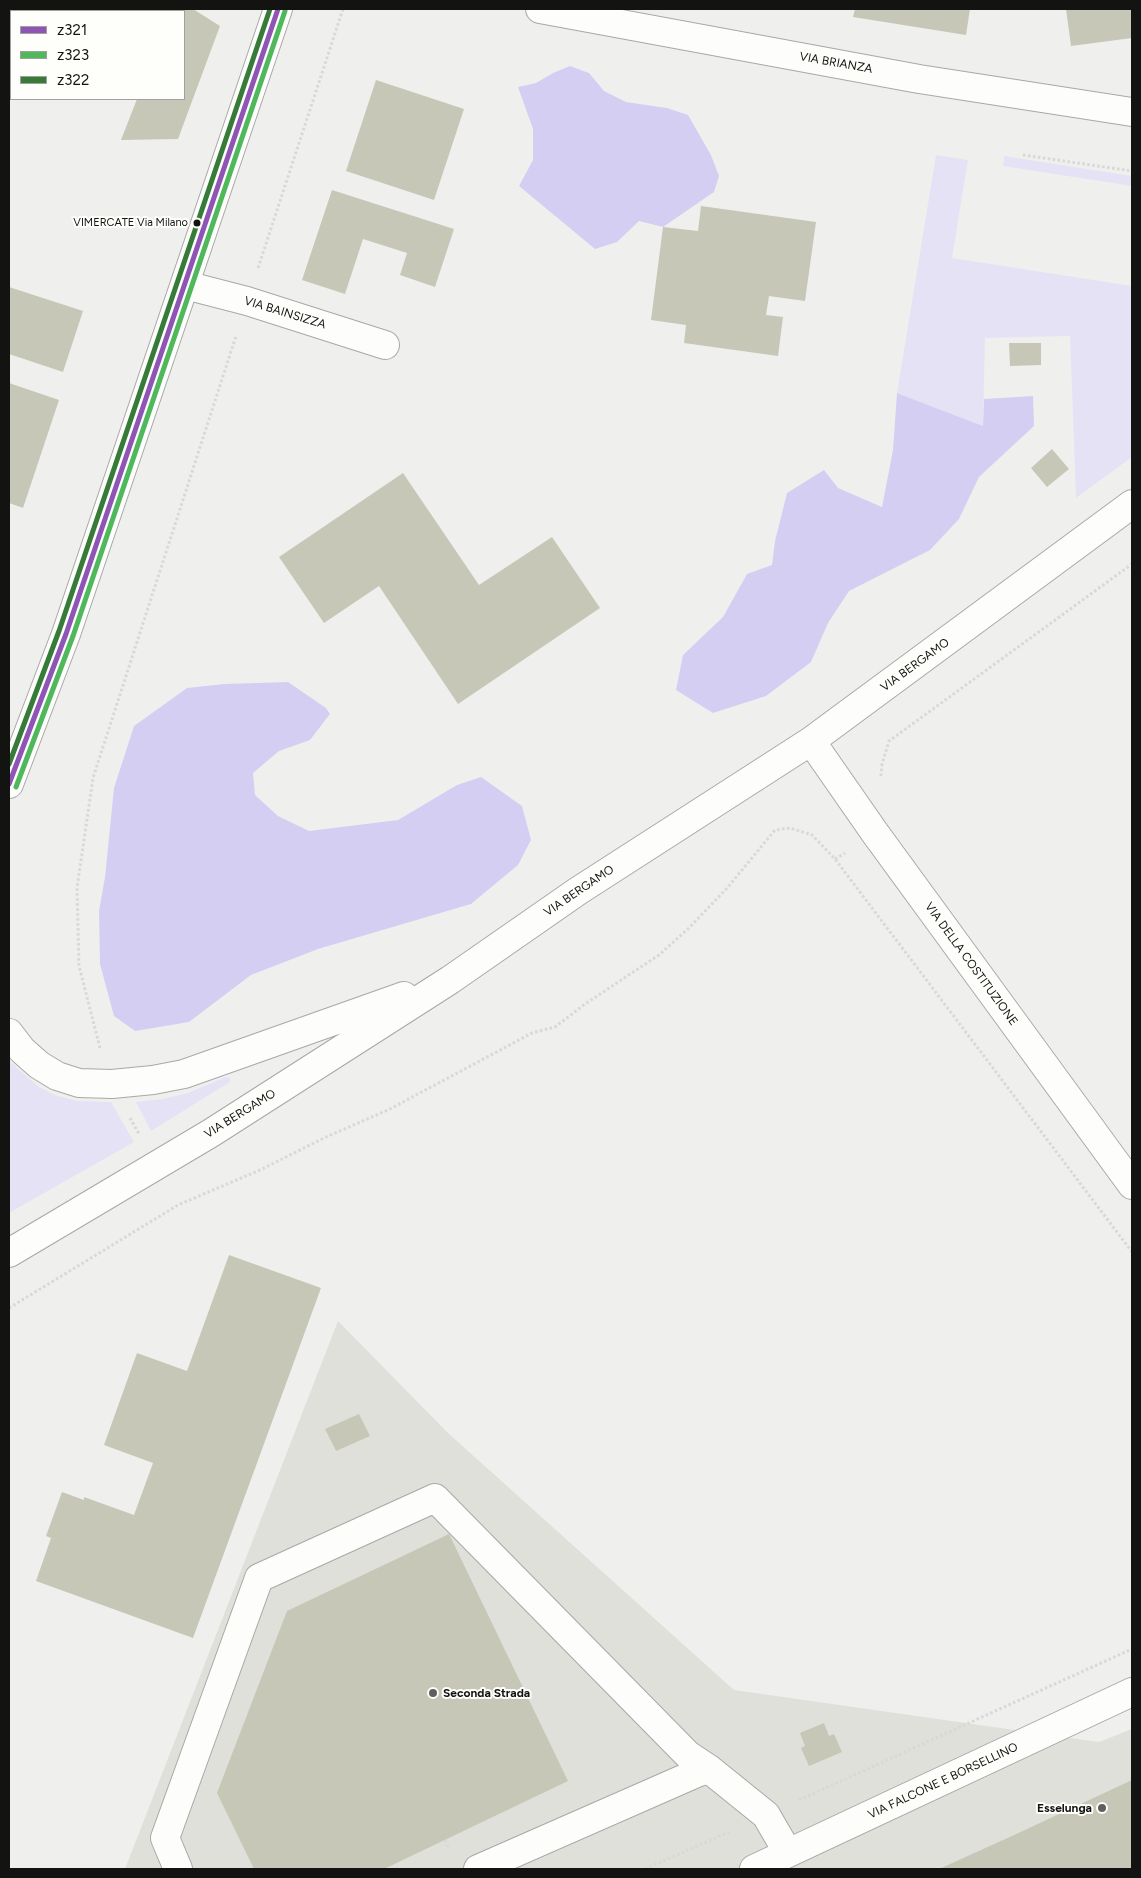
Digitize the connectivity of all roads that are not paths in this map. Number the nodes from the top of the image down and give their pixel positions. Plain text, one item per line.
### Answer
1 (278, 9) edge
2 (540, 9) edge
3 (1132, 112) edge
4 (185, 286) junction
5 (385, 344) dead end
6 (1132, 504) edge
7 (18, 733) edge
8 (811, 741) junction
9 (9, 784) edge
10 (450, 980) junction
11 (9, 1033) edge
12 (1132, 1185) edge
13 (9, 1253) edge
14 (1132, 1692) edge
15 (709, 1769) junction
16 (788, 1853) junction
17 (178, 1869) edge
18 (478, 1869) edge
19 (754, 1869) edge

1 - 4 street
2 - 3 street, VIA BRIANZA
4 - 5 street, VIA BAINSIZZA
4 - 7 street
6 - 8 street, VIA BERGAMO
7 - 9 street
8 - 10 street, VIA BERGAMO
8 - 12 street, VIA DELLA COSTITUZIONE
10 - 11 street
10 - 13 street, VIA BERGAMO
14 - 16 street, VIA FALCONE E BORSELLINO
15 - 16 street
15 - 17 street
15 - 18 street
16 - 19 street, VIA FALCONE E BORSELLINO

